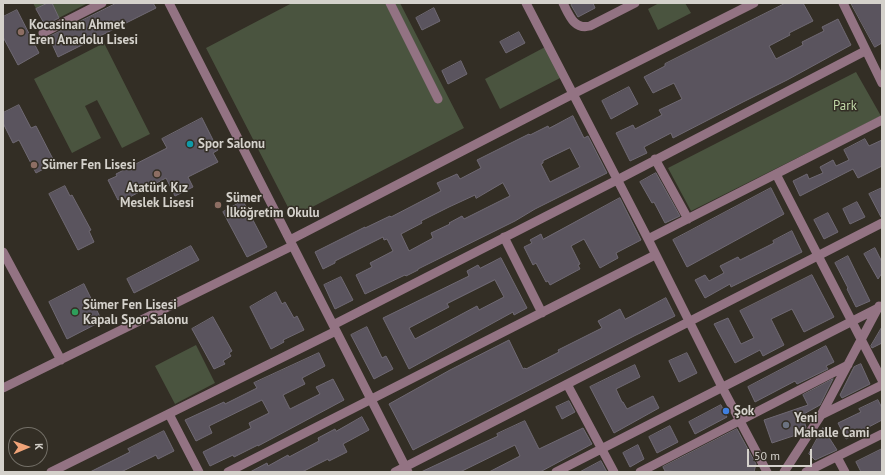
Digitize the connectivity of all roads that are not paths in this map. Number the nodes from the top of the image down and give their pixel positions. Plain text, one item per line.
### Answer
1 (102, 3) edge
2 (168, 3) edge
3 (390, 3) edge
4 (526, 3) edge
5 (563, 3) edge
6 (635, 3) edge
7 (754, 3) edge
8 (843, 3) edge
9 (43, 33) dead end
10 (865, 51) junction
11 (882, 84) edge
12 (573, 94) junction
13 (438, 99) dead end
14 (882, 120) edge
15 (655, 159) junction
16 (776, 174) junction
17 (617, 180) junction
18 (688, 219) junction
19 (882, 223) edge
20 (504, 237) junction
21 (648, 239) junction
22 (291, 243) junction
23 (3, 252) edge
24 (655, 255) junction
25 (818, 256) junction
26 (881, 305) edge
27 (542, 313) junction
28 (852, 321) junction
29 (689, 322) junction
30 (334, 328) junction
31 (861, 340) junction
32 (61, 360) junction
33 (848, 365) junction
34 (882, 380) edge
35 (567, 384) junction
36 (882, 386) edge
37 (722, 387) junction
38 (3, 388) edge
39 (371, 400) junction
40 (169, 414) junction
41 (821, 415) junction
42 (740, 421) junction
43 (882, 434) edge
44 (602, 448) junction
45 (838, 457) junction
46 (406, 469) edge
47 (51, 472) edge
48 (199, 472) edge
49 (228, 472) edge
50 (395, 472) edge
51 (556, 472) edge
52 (614, 472) edge
53 (640, 472) edge
54 (767, 472) edge
55 (784, 472) edge
56 (806, 472) edge
57 (845, 472) edge

1 - 9 street
2 - 22 street
3 - 13 street
4 - 12 street
5 - 6 street
7 - 12 street
8 - 10 street
10 - 11 street
10 - 15 street
12 - 17 street
12 - 22 street
14 - 16 street
15 - 17 street
15 - 18 street
16 - 18 street
16 - 25 street
17 - 20 street
17 - 21 street
18 - 21 street
19 - 25 street
20 - 27 street
20 - 30 street
21 - 24 street
22 - 30 street
22 - 32 street
23 - 32 street
24 - 27 street
24 - 29 street
25 - 28 street
25 - 29 street
26 - 28 street
26 - 31 street
27 - 39 street
28 - 31 street
28 - 37 street
29 - 35 street
29 - 37 street
30 - 39 street
30 - 40 street
31 - 33 street
31 - 34 street
32 - 38 street
33 - 41 street
33 - 42 street
35 - 44 street
35 - 46 street
36 - 41 street
37 - 42 street
37 - 44 street
39 - 46 street
39 - 49 street
40 - 47 street
40 - 48 street
41 - 55 street
42 - 53 street
42 - 54 street
43 - 45 street
44 - 51 street
44 - 52 street
45 - 56 street
45 - 57 street
46 - 50 street

